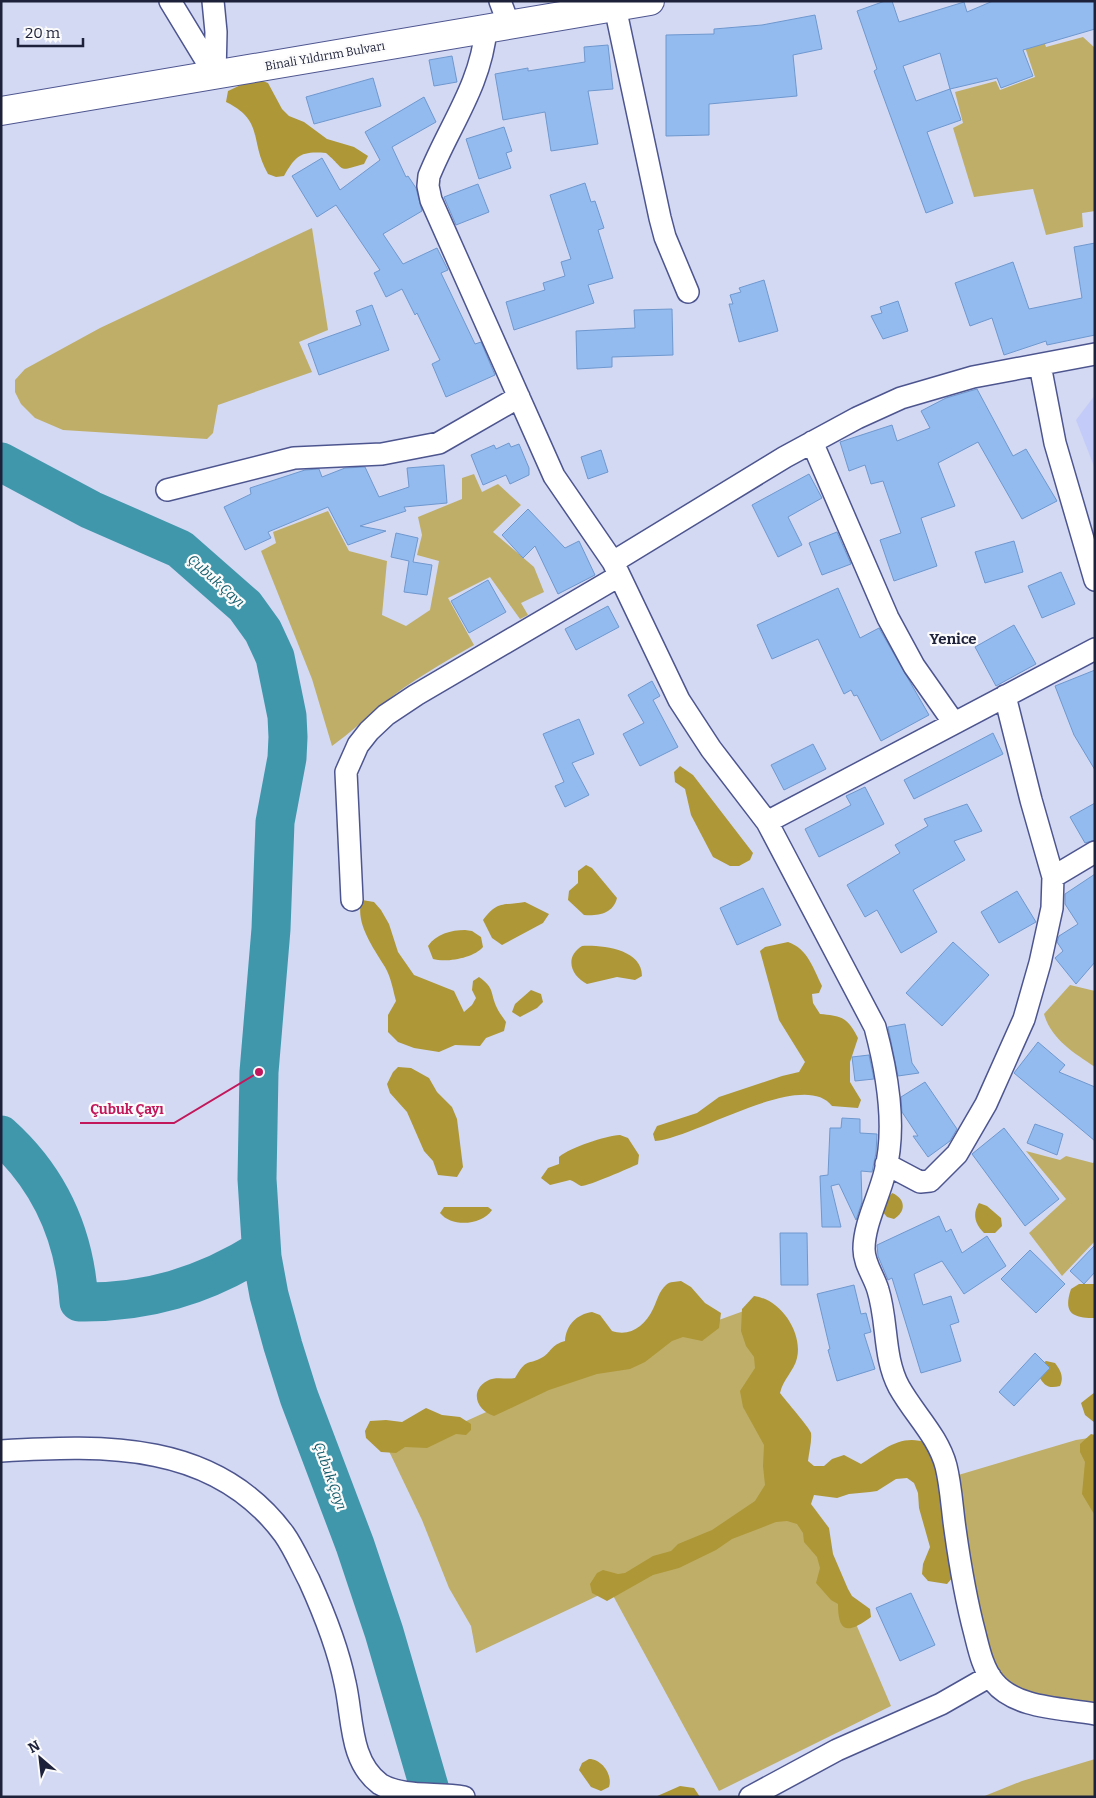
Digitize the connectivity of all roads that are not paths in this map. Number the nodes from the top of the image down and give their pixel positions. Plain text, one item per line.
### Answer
1 (170, 1) edge
2 (213, 1) edge
3 (650, 1) edge
4 (615, 7) junction
5 (499, 19) edge
6 (215, 75) junction
7 (1, 111) edge
8 (688, 292) dead end
9 (1095, 354) edge
10 (1040, 365) junction
11 (519, 397) junction
12 (812, 442) junction
13 (167, 490) dead end
14 (616, 569) junction
15 (1095, 580) edge
16 (1095, 649) edge
17 (1006, 696) junction
18 (954, 723) junction
19 (767, 822) junction
20 (1095, 852) edge
21 (1053, 877) junction
22 (352, 900) dead end
23 (886, 1164) junction
24 (1, 1451) edge
25 (990, 1676) junction
26 (1095, 1714) edge
27 (456, 1796) edge
28 (750, 1797) edge

1 - 6 street
2 - 6 street
3 - 4 main road, Binali Yıldırım Bulvarı
4 - 5 main road, Binali Yıldırım Bulvarı
4 - 8 street
5 - 6 main road, Binali Yıldırım Bulvarı
5 - 11 street
6 - 7 main road, Binali Yıldırım Bulvarı
9 - 10 street
10 - 12 street
10 - 15 street
11 - 13 street
11 - 14 street
12 - 14 street
12 - 18 street
14 - 19 street
14 - 22 street
16 - 17 street
17 - 18 street
17 - 21 street
18 - 19 street
19 - 23 street
20 - 21 street
21 - 23 street
23 - 25 street
24 - 27 street
25 - 26 street
25 - 28 street

